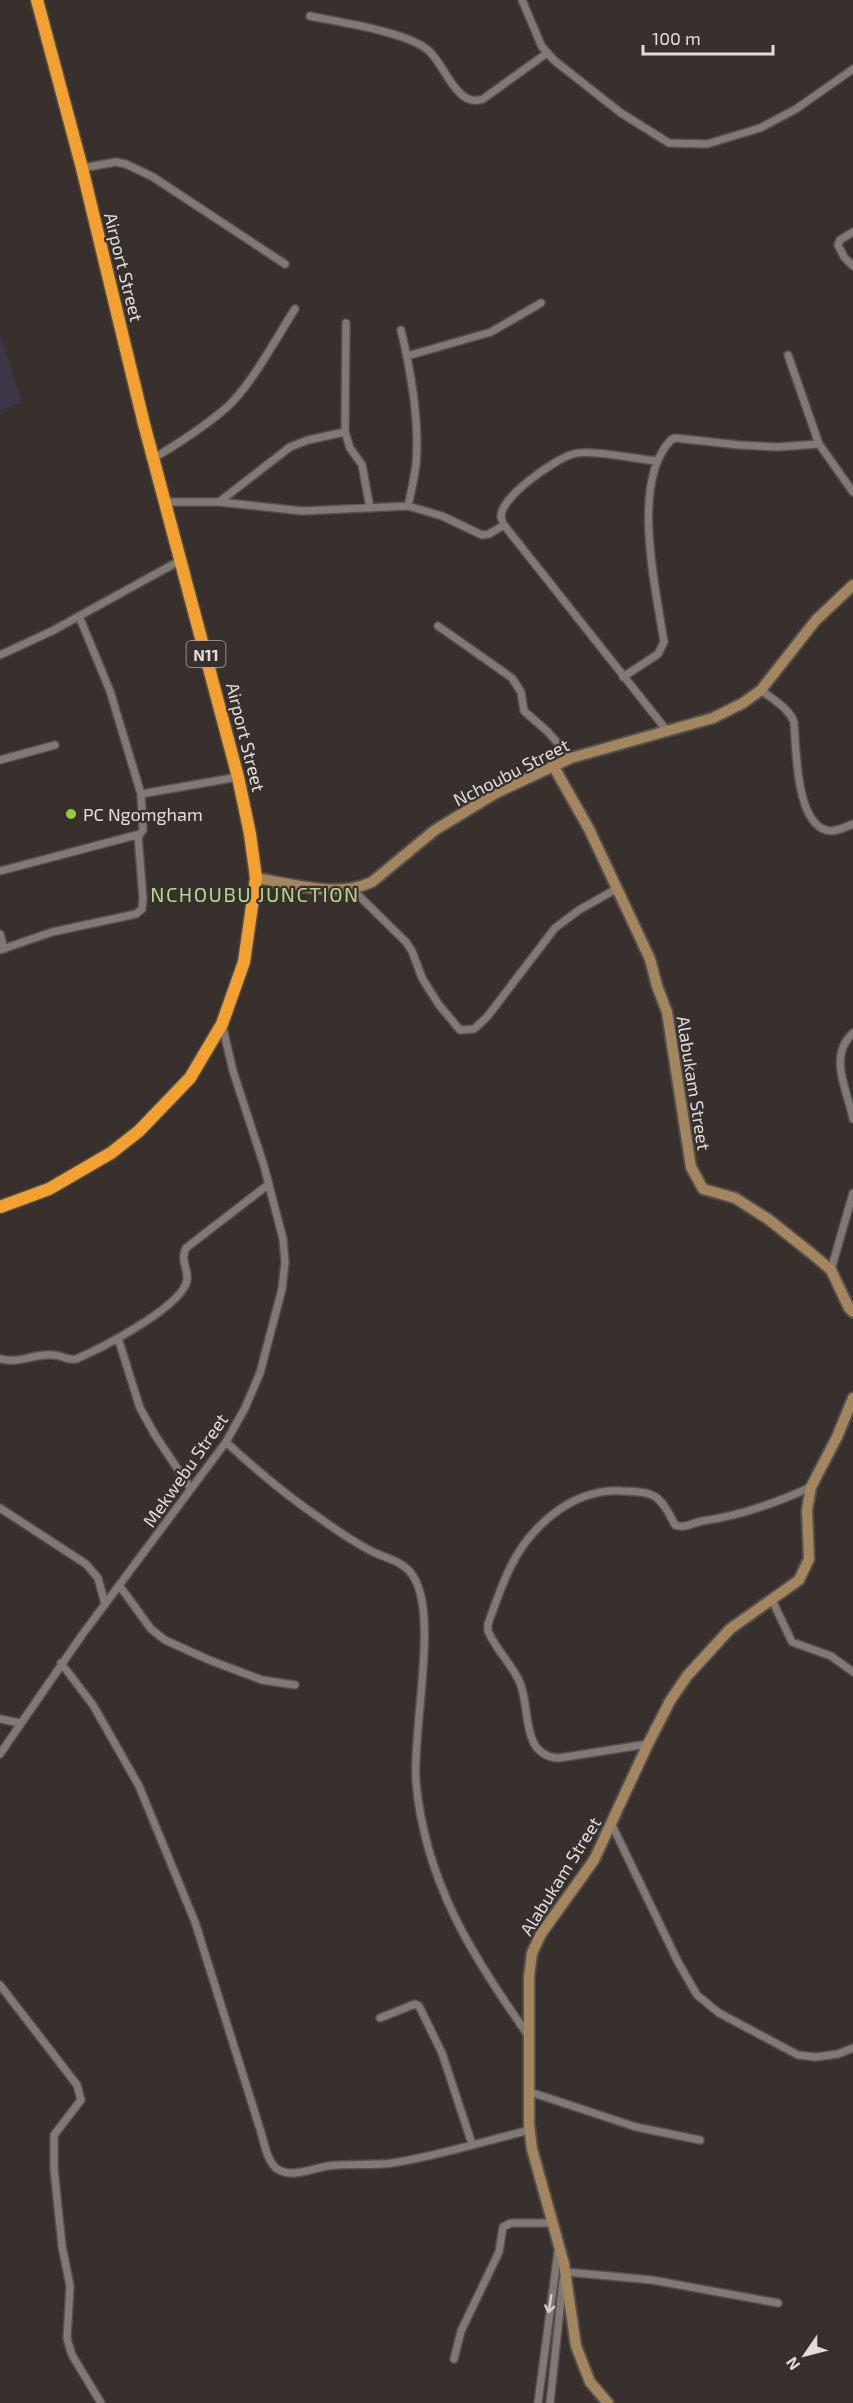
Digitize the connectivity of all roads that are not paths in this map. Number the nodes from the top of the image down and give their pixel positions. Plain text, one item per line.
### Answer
1 (37, 0) edge
2 (522, 0) edge
3 (310, 16) dead end
4 (547, 53) junction
5 (853, 69) edge
6 (82, 168) junction
7 (853, 232) edge
8 (285, 264) dead end
9 (853, 266) edge
10 (542, 303) dead end
11 (294, 309) dead end
12 (346, 323) dead end
13 (401, 330) dead end
14 (788, 355) dead end
15 (407, 356) junction
16 (345, 432) junction
17 (819, 444) junction
18 (154, 458) junction
19 (656, 462) junction
20 (853, 492) edge
21 (165, 502) junction
22 (219, 502) junction
23 (408, 506) junction
24 (370, 508) junction
25 (504, 525) junction
26 (181, 560) junction
27 (853, 585) edge
28 (79, 616) junction
29 (438, 626) dead end
30 (0, 655) edge
31 (623, 677) junction
32 (760, 690) junction
33 (668, 732) junction
34 (55, 745) dead end
35 (571, 758) junction
36 (0, 760) edge
37 (554, 767) junction
38 (238, 777) junction
39 (141, 794) junction
40 (853, 824) edge
41 (138, 835) junction
42 (0, 871) edge
43 (256, 878) junction
44 (618, 888) junction
45 (353, 890) junction
46 (0, 934) edge
47 (2, 950) edge
48 (222, 1024) junction
49 (853, 1033) edge
50 (853, 1119) edge
51 (269, 1184) junction
52 (853, 1193) edge
53 (0, 1207) edge
54 (831, 1270) junction
55 (853, 1312) edge
56 (118, 1338) junction
57 (0, 1359) edge
58 (853, 1398) edge
59 (226, 1442) junction
60 (811, 1487) junction
61 (191, 1490) junction
62 (0, 1508) edge
63 (119, 1585) junction
64 (772, 1599) junction
65 (105, 1604) junction
66 (62, 1663) junction
67 (853, 1672) edge
68 (296, 1685) dead end
69 (0, 1719) edge
70 (20, 1723) junction
71 (648, 1744) junction
72 (0, 1754) edge
73 (612, 1825) junction
74 (0, 1985) edge
75 (380, 2018) dead end
76 (529, 2037) junction
77 (853, 2048) edge
78 (530, 2092) junction
79 (530, 2130) junction
80 (700, 2140) dead end
81 (472, 2144) junction
82 (552, 2223) junction
83 (559, 2246) junction
84 (565, 2268) junction
85 (778, 2303) dead end
86 (454, 2359) dead end
87 (101, 2403) edge
88 (538, 2403) edge
89 (550, 2403) edge
90 (608, 2403) edge

1 - 6 highway, Airport Street / N11
2 - 4 street
3 - 4 street
4 - 5 street
6 - 8 street
6 - 18 highway, Airport Street / N11
7 - 9 street
10 - 15 street
11 - 18 street
12 - 16 street
13 - 15 street
14 - 17 street
15 - 23 street
16 - 22 street
16 - 24 street
17 - 19 street
17 - 20 street
18 - 21 highway, Airport Street / N11
19 - 25 street
19 - 31 street
21 - 22 street
21 - 26 highway, Airport Street / N11
22 - 24 street
23 - 24 street
23 - 25 street
25 - 31 street
26 - 28 street
26 - 38 highway, Airport Street / N11
27 - 32 street, Nchoubu Street
28 - 30 street
28 - 39 street
29 - 35 street
31 - 33 street
32 - 33 street, Nchoubu Street
32 - 40 street
33 - 35 street, Nchoubu Street
34 - 36 street
35 - 37 street, Nchoubu Street
37 - 44 street, Alabukam Street
37 - 45 street, Nchoubu Street
38 - 39 street
38 - 43 highway, Airport Street / N11
39 - 41 street
41 - 42 street
41 - 47 street
43 - 45 street
43 - 48 highway, Airport Street / N11
44 - 45 street
44 - 54 street, Alabukam Street
46 - 47 street
48 - 51 street, Mekwebu Street
48 - 53 highway, Airport Street / N11
49 - 50 street
51 - 56 street
51 - 59 street, Mekwebu Street
52 - 54 street
54 - 55 street, Alabukam Street
56 - 57 street
56 - 61 street
58 - 60 street, Alabukam Street
59 - 61 street, Mekwebu Street
59 - 76 street
60 - 64 street, Alabukam Street
60 - 71 street
61 - 63 street, Mekwebu Street
62 - 65 street
63 - 65 street, Mekwebu Street
63 - 68 street
64 - 67 street
64 - 71 street, Alabukam Street
65 - 66 street, Mekwebu Street
66 - 70 street, Mekwebu Street
66 - 81 street
69 - 70 street
70 - 72 street, Mekwebu Street
71 - 73 street, Alabukam Street
73 - 76 street, Alabukam Street
73 - 77 street
74 - 87 street
75 - 81 street
76 - 78 street, Alabukam Street
78 - 79 street, Alabukam Street
78 - 80 street
79 - 81 street
79 - 82 street, Alabukam Street
82 - 83 street, Alabukam Street
82 - 86 street
83 - 84 street, Alabukam Street
83 -> 88 street
84 - 85 street
84 - 89 street
84 - 90 street, Alabukam Street

